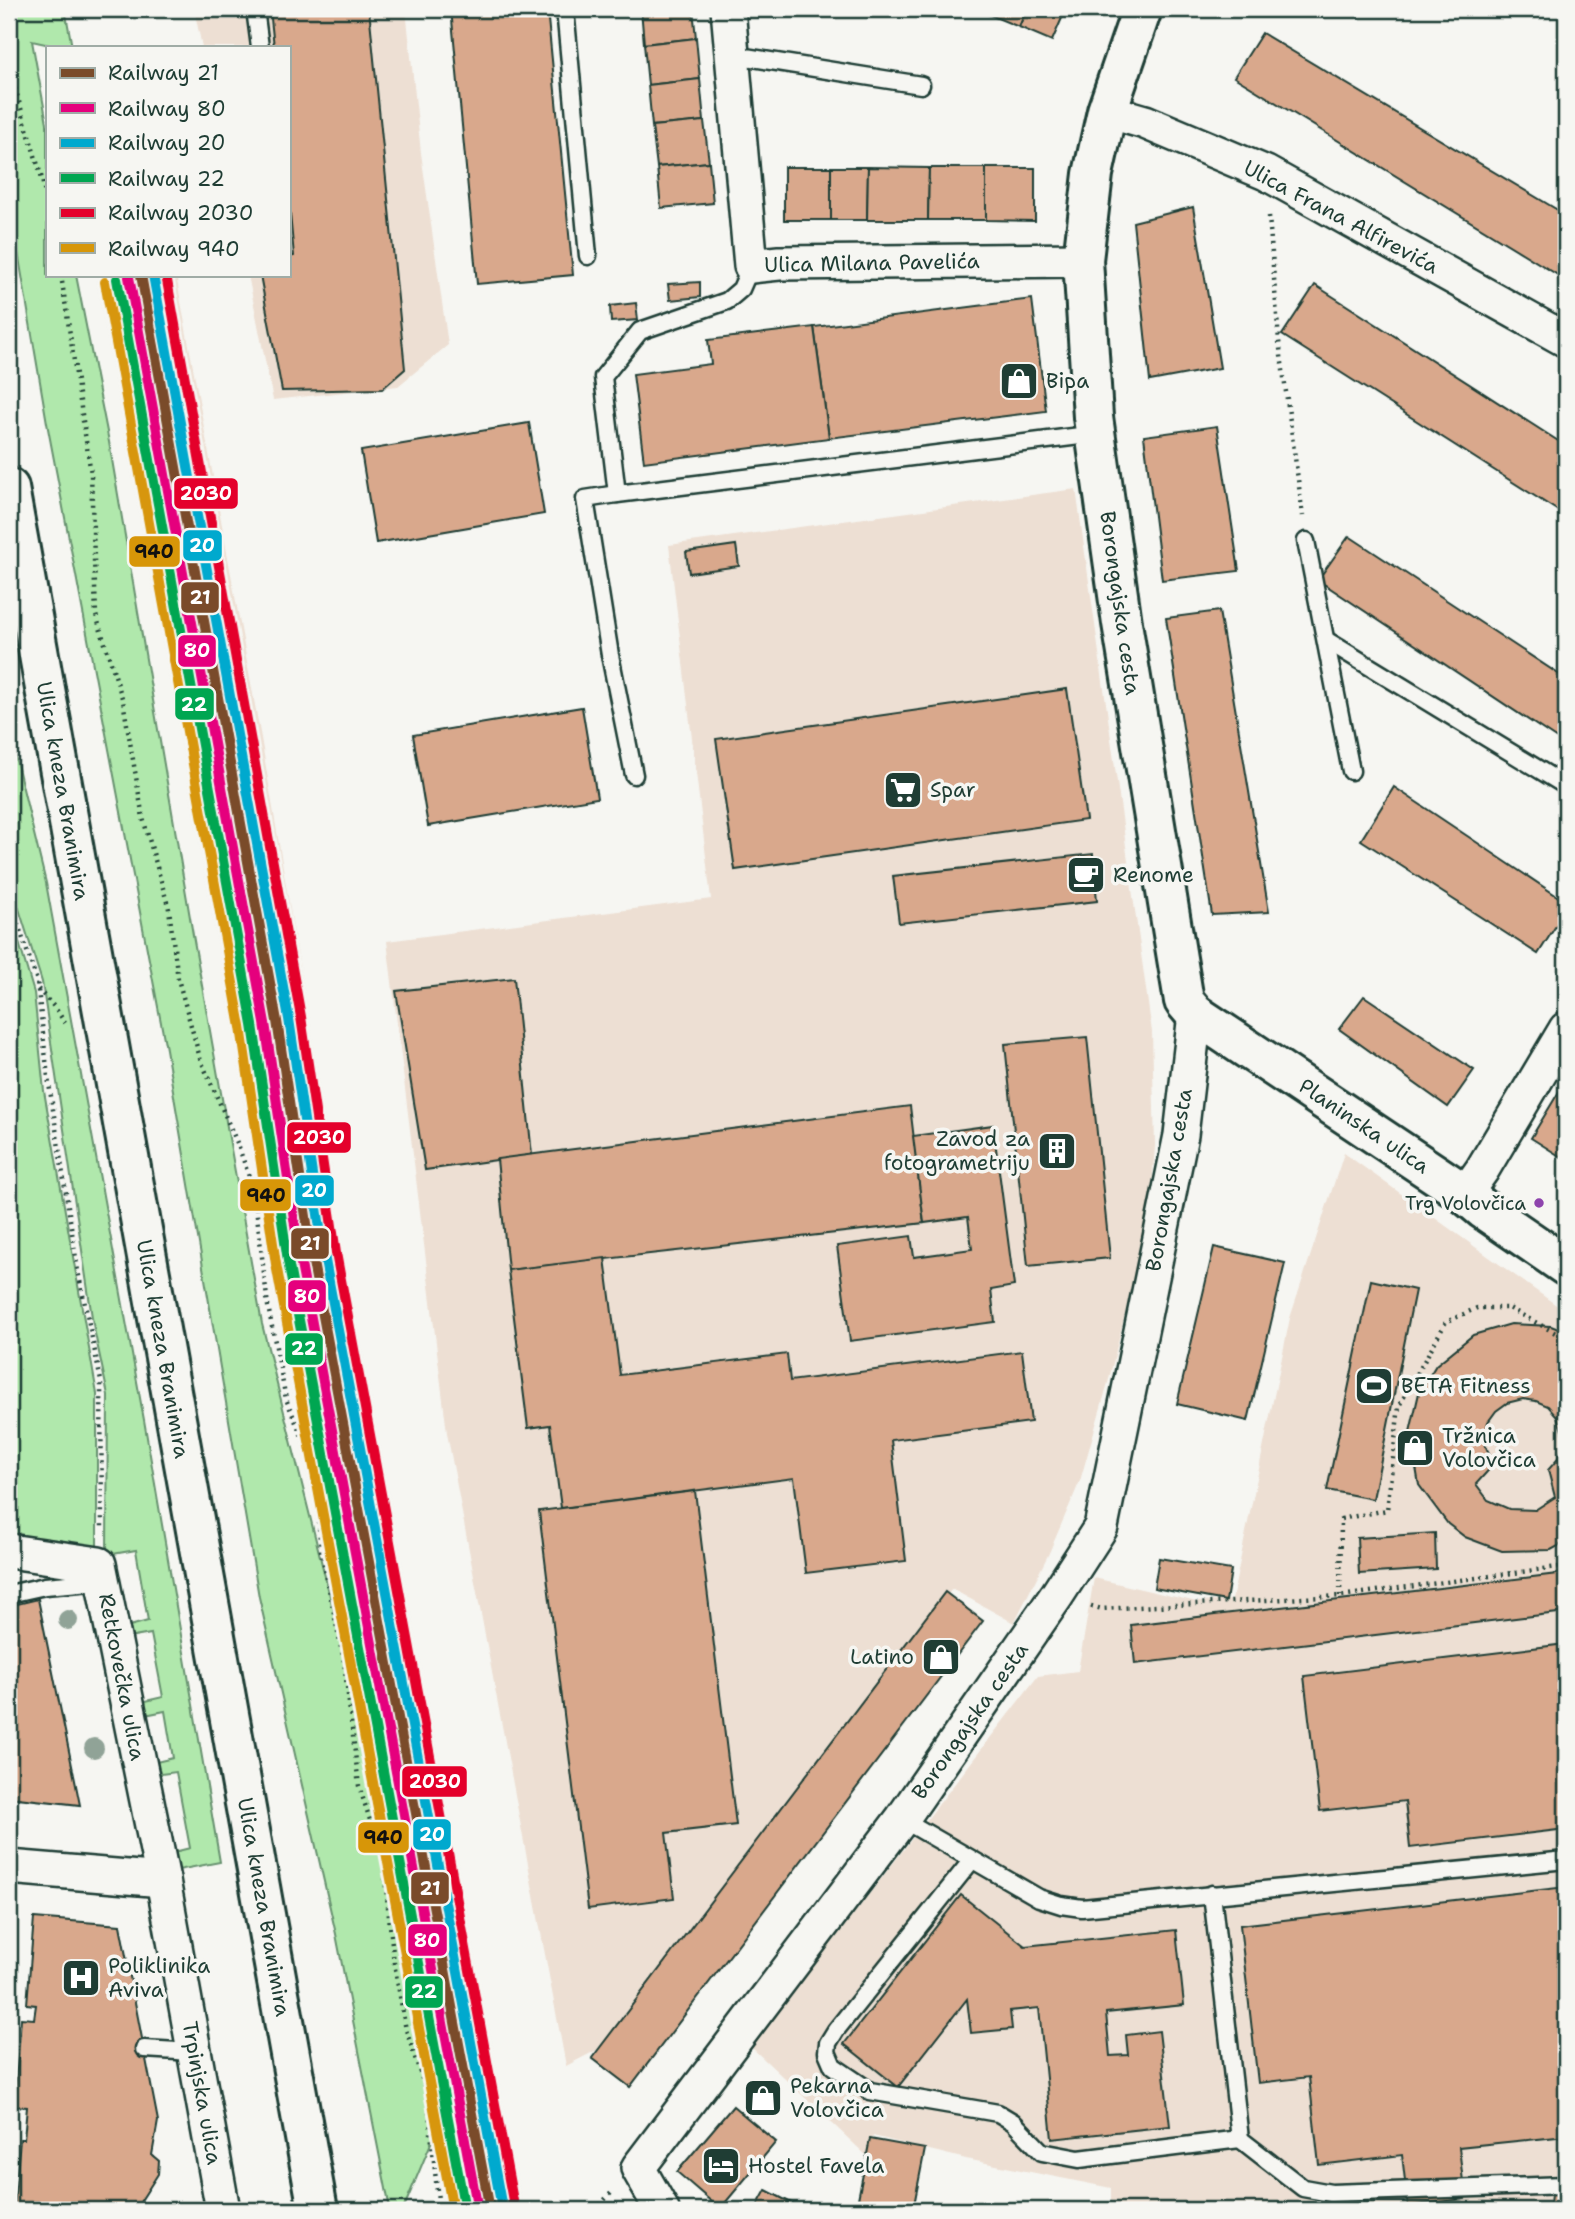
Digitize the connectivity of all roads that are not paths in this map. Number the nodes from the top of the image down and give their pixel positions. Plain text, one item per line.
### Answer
1 (255, 9) edge
2 (565, 9) edge
3 (729, 9) edge
4 (1142, 9) edge
5 (260, 46) edge
6 (733, 55) junction
7 (921, 85) dead end
8 (1107, 111) junction
9 (588, 256) dead end
10 (1083, 260) junction
11 (751, 266) junction
12 (1566, 340) edge
13 (1096, 434) junction
14 (9, 488) edge
15 (617, 494) junction
16 (1306, 541) road end
17 (1326, 640) junction
18 (1351, 771) dead end
19 (634, 775) dead end
20 (1566, 786) edge
21 (1195, 1014) junction
22 (1566, 1030) edge
23 (1465, 1194) junction
24 (1566, 1266) edge
25 (9, 1551) edge
26 (101, 1572) junction
27 (9, 1594) edge
28 (902, 1819) junction
29 (972, 1860) junction
30 (1566, 1860) edge
31 (9, 1867) edge
32 (163, 1880) junction
33 (1212, 1894) junction
34 (144, 2049) dead end
35 (194, 2052) junction
36 (1240, 2139) junction
37 (1566, 2185) edge
38 (223, 2210) edge
39 (318, 2210) edge
40 (662, 2210) edge

1 - 5 lane
2 - 9 lane
3 - 6 street, Ulica Milana Pavelića
4 - 8 main road, Borongajska cesta
6 - 7 lane
6 - 11 street, Ulica Milana Pavelića
8 - 10 main road, Borongajska cesta
8 - 12 street, Ulica Frana Alfirevića
10 - 11 street, Ulica Milana Pavelića
10 - 13 main road, Borongajska cesta
11 - 15 lane
13 - 15 lane
13 - 21 main road, Borongajska cesta
14 - 39 main road, Ulica kneza Branimira
15 - 19 lane
16 - 17 lane
17 - 18 lane
17 - 20 lane
21 - 23 main road, Planinska ulica
21 - 28 street, Borongajska cesta
22 - 23 street
23 - 24 main road, Planinska ulica
25 - 26 street, Retkovečka ulica
26 - 27 lane
26 - 32 street, Retkovečka ulica
28 - 29 lane
28 - 40 street, Borongajska cesta
29 - 33 lane
29 - 36 lane
30 - 33 lane
31 - 32 street
32 - 35 street, Trpinjska ulica
33 - 36 lane
34 - 35 lane
35 - 38 street, Trpinjska ulica
36 - 37 lane

